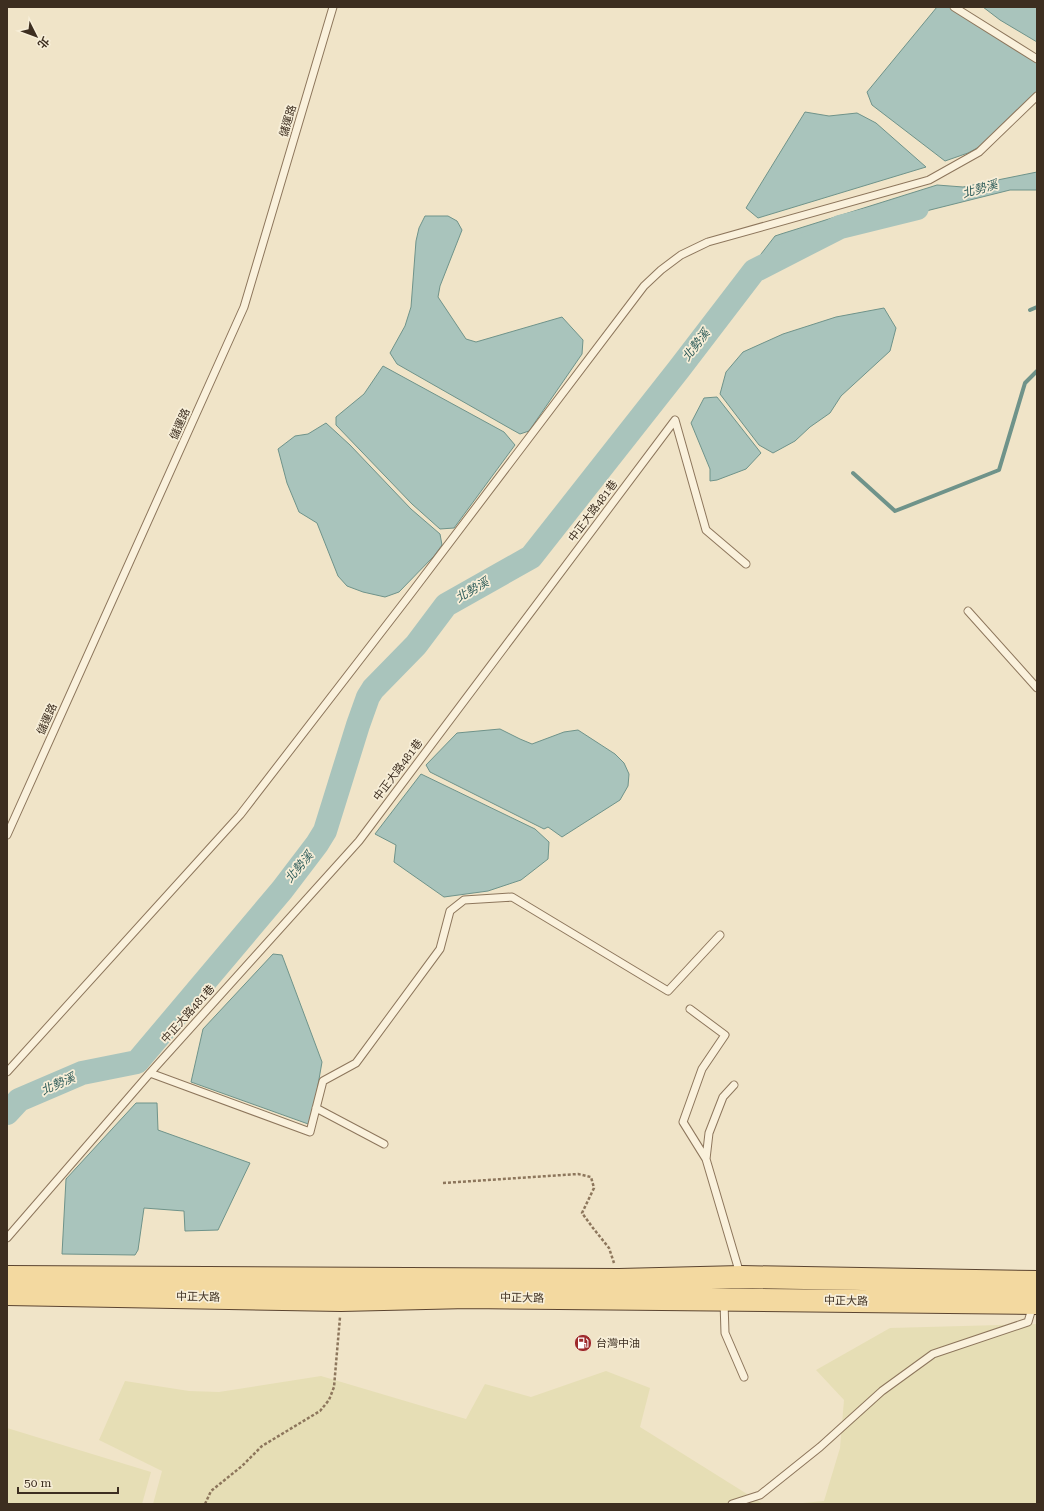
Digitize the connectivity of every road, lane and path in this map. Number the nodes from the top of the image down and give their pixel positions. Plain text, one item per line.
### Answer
1 (333, 7) edge
2 (954, 7) edge
3 (1037, 58) edge
4 (1037, 96) edge
5 (746, 564) dead end
6 (968, 611) dead end
7 (1037, 688) edge
8 (7, 835) edge
9 (720, 935) dead end
10 (690, 1009) dead end
11 (7, 1072) edge
12 (150, 1073) junction
13 (734, 1085) dead end
14 (316, 1108) junction
15 (384, 1144) dead end
16 (706, 1159) junction
17 (443, 1183) dead end
18 (7, 1238) edge
19 (741, 1276) junction
20 (7, 1277) edge
21 (619, 1280) junction
22 (1037, 1282) edge
23 (574, 1289) junction
24 (7, 1294) edge
25 (341, 1300) junction
26 (724, 1300) junction
27 (1035, 1303) edge
28 (744, 1377) dead end
29 (205, 1504) edge
30 (732, 1504) edge

1 - 8 lane, 儲運路
2 - 3 lane
4 - 11 lane
5 - 12 lane, 中正大路481巷
6 - 7 lane
9 - 14 lane
10 - 16 lane
12 - 14 lane
12 - 18 lane, 中正大路481巷
13 - 16 lane
14 - 15 lane
16 - 19 lane
17 - 21 path
19 - 21 main road, 中正大路
19 - 22 main road, 中正大路
20 - 23 main road, 中正大路
21 - 23 main road, 中正大路
23 - 25 main road, 中正大路
23 - 26 main road, 中正大路
24 - 25 main road, 中正大路
25 - 29 path
26 - 27 main road, 中正大路
26 - 28 lane
27 - 30 lane

